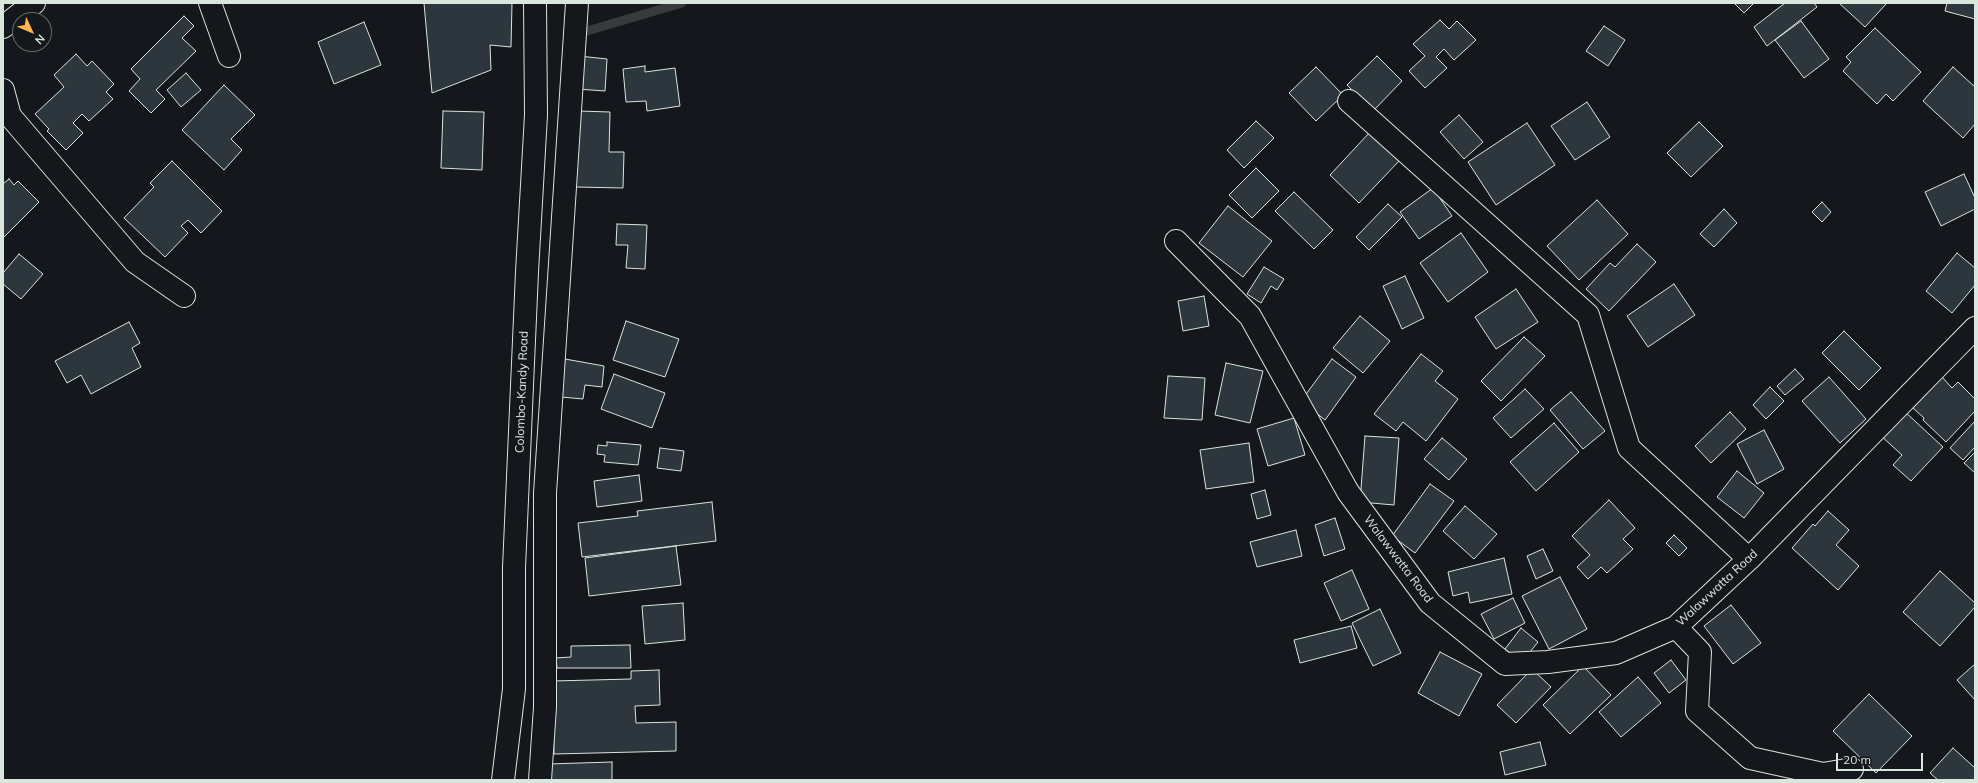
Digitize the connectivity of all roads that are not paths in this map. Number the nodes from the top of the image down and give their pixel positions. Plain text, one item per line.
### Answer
1 (34, 3) edge
2 (210, 3) edge
3 (535, 3) edge
4 (577, 3) edge
5 (3, 27) edge
6 (229, 56) dead end
7 (3, 90) edge
8 (1349, 102) dead end
9 (7, 120) edge
10 (1176, 241) dead end
11 (184, 296) dead end
12 (1975, 328) edge
13 (1749, 559) junction
14 (1676, 627) junction
15 (1852, 769) dead end
16 (503, 780) edge
17 (540, 780) edge

1 - 5 main road
2 - 6 main road
3 - 16 main road, Colombo-Kandy Road
4 - 17 main road
7 - 9 main road
8 - 13 main road
9 - 11 main road
10 - 14 main road, Walawwatta Road
12 - 13 main road, Walawwatta Road
13 - 14 main road, Walawwatta Road
14 - 15 main road

